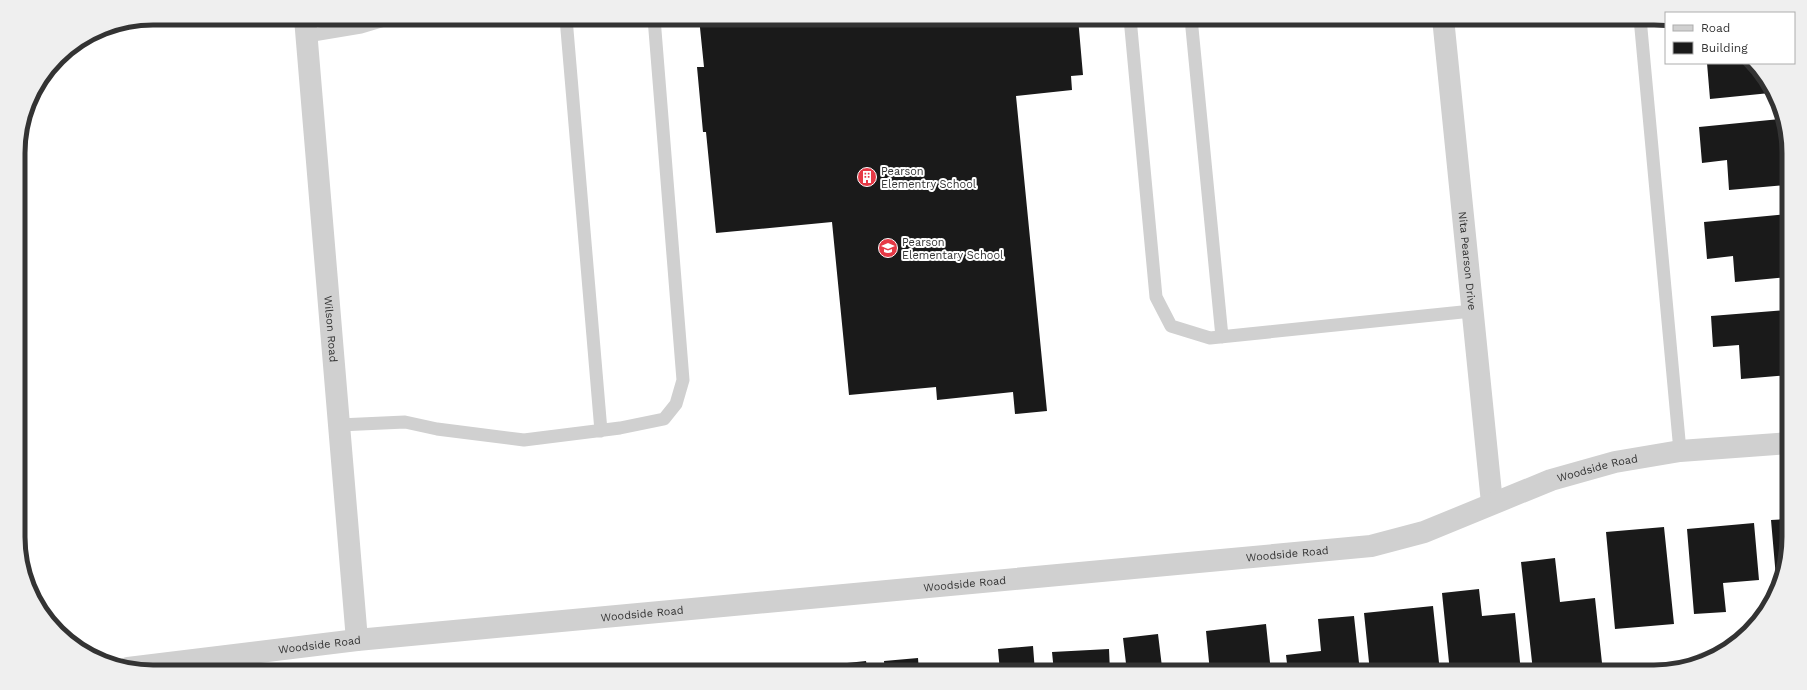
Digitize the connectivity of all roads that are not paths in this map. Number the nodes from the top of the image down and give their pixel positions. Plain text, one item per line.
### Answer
1 (368, 25) edge
2 (567, 25) edge
3 (655, 25) edge
4 (1131, 25) edge
5 (1192, 25) edge
6 (1444, 25) edge
7 (1641, 25) edge
8 (306, 27) edge
9 (1472, 311) junction
10 (1222, 336) junction
11 (339, 425) junction
12 (601, 431) junction
13 (1782, 444) edge
14 (1680, 451) junction
15 (1492, 503) junction
16 (357, 640) junction
17 (153, 665) edge

1 - 8 lane
2 - 12 lane
3 - 12 lane
4 - 10 lane
5 - 10 lane
6 - 9 street, Nita Pearson Drive
7 - 14 lane
8 - 11 street, Wilson Road
9 - 10 lane
9 - 15 street, Nita Pearson Drive
11 - 12 lane
11 - 16 street, Wilson Road
13 - 14 street, Woodside Road
14 - 15 street, Woodside Road
15 - 16 street, Woodside Road
16 - 17 street, Woodside Road

